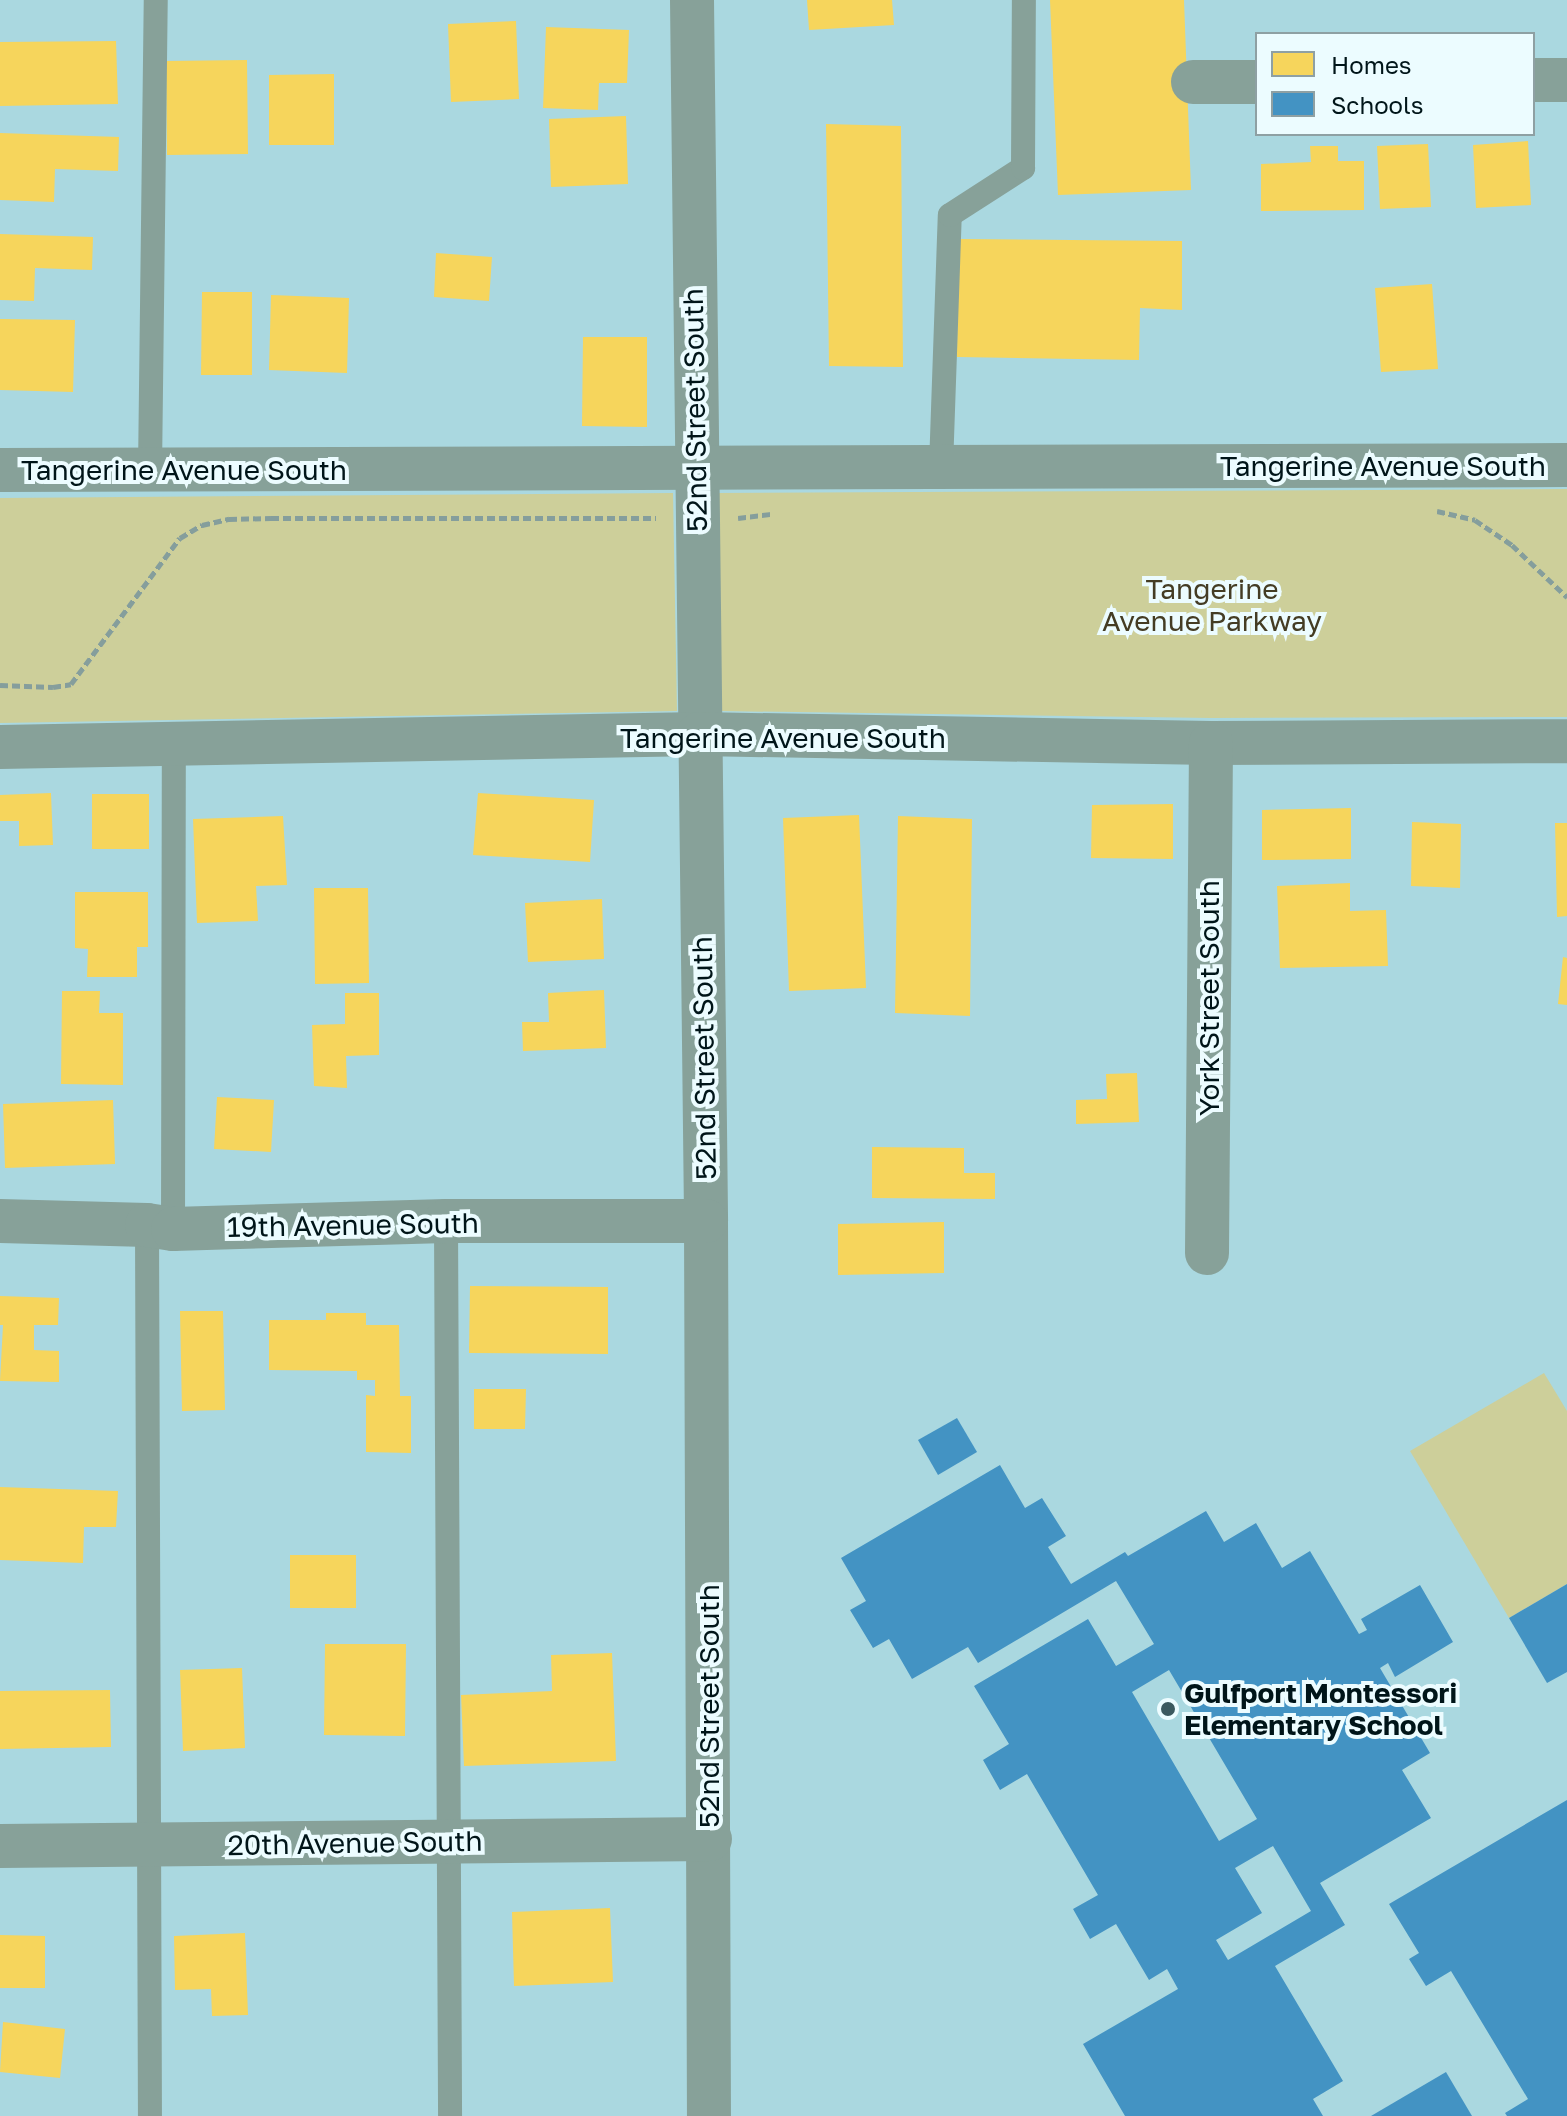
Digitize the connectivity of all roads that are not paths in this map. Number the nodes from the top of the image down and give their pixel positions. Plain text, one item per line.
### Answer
1 (156, 0) edge
2 (692, 0) edge
3 (1024, 0) edge
4 (1535, 80) edge
5 (1567, 80) edge
6 (1193, 82) dead end
7 (1255, 82) edge
8 (1567, 465) edge
9 (941, 467) junction
10 (695, 468) junction
11 (0, 470) edge
12 (150, 470) junction
13 (699, 734) junction
14 (1567, 741) edge
15 (1211, 743) junction
16 (174, 746) junction
17 (0, 747) edge
18 (0, 1221) edge
19 (446, 1221) junction
20 (706, 1221) junction
21 (160, 1227) junction
22 (1207, 1253) dead end
23 (710, 1839) junction
24 (449, 1840) junction
25 (0, 1846) edge
26 (150, 1848) junction
27 (150, 2116) edge
28 (450, 2116) edge
29 (709, 2116) edge

1 - 12 lane
2 - 10 street, 52nd Street South
3 - 9 lane
4 - 5 street
6 - 7 street
8 - 9 street, Tangerine Avenue South
9 - 10 street, Tangerine Avenue South
10 - 12 street, Tangerine Avenue South
10 - 13 street, 52nd Street South
11 - 12 street, Tangerine Avenue South
13 - 15 street, Tangerine Avenue South
13 - 16 street, Tangerine Avenue South
13 - 20 street, 52nd Street South
14 - 15 street, Tangerine Avenue South
15 - 22 street, York Street South
16 - 17 street, Tangerine Avenue South
16 - 21 lane
18 - 21 street, 19th Avenue South
19 - 20 street, 19th Avenue South
19 - 21 street, 19th Avenue South
19 - 24 lane
20 - 23 street, 52nd Street South
21 - 26 lane
23 - 24 street, 20th Avenue South
23 - 29 street, 52nd Street South
24 - 26 street, 20th Avenue South
24 - 28 lane
25 - 26 street, 20th Avenue South
26 - 27 lane

